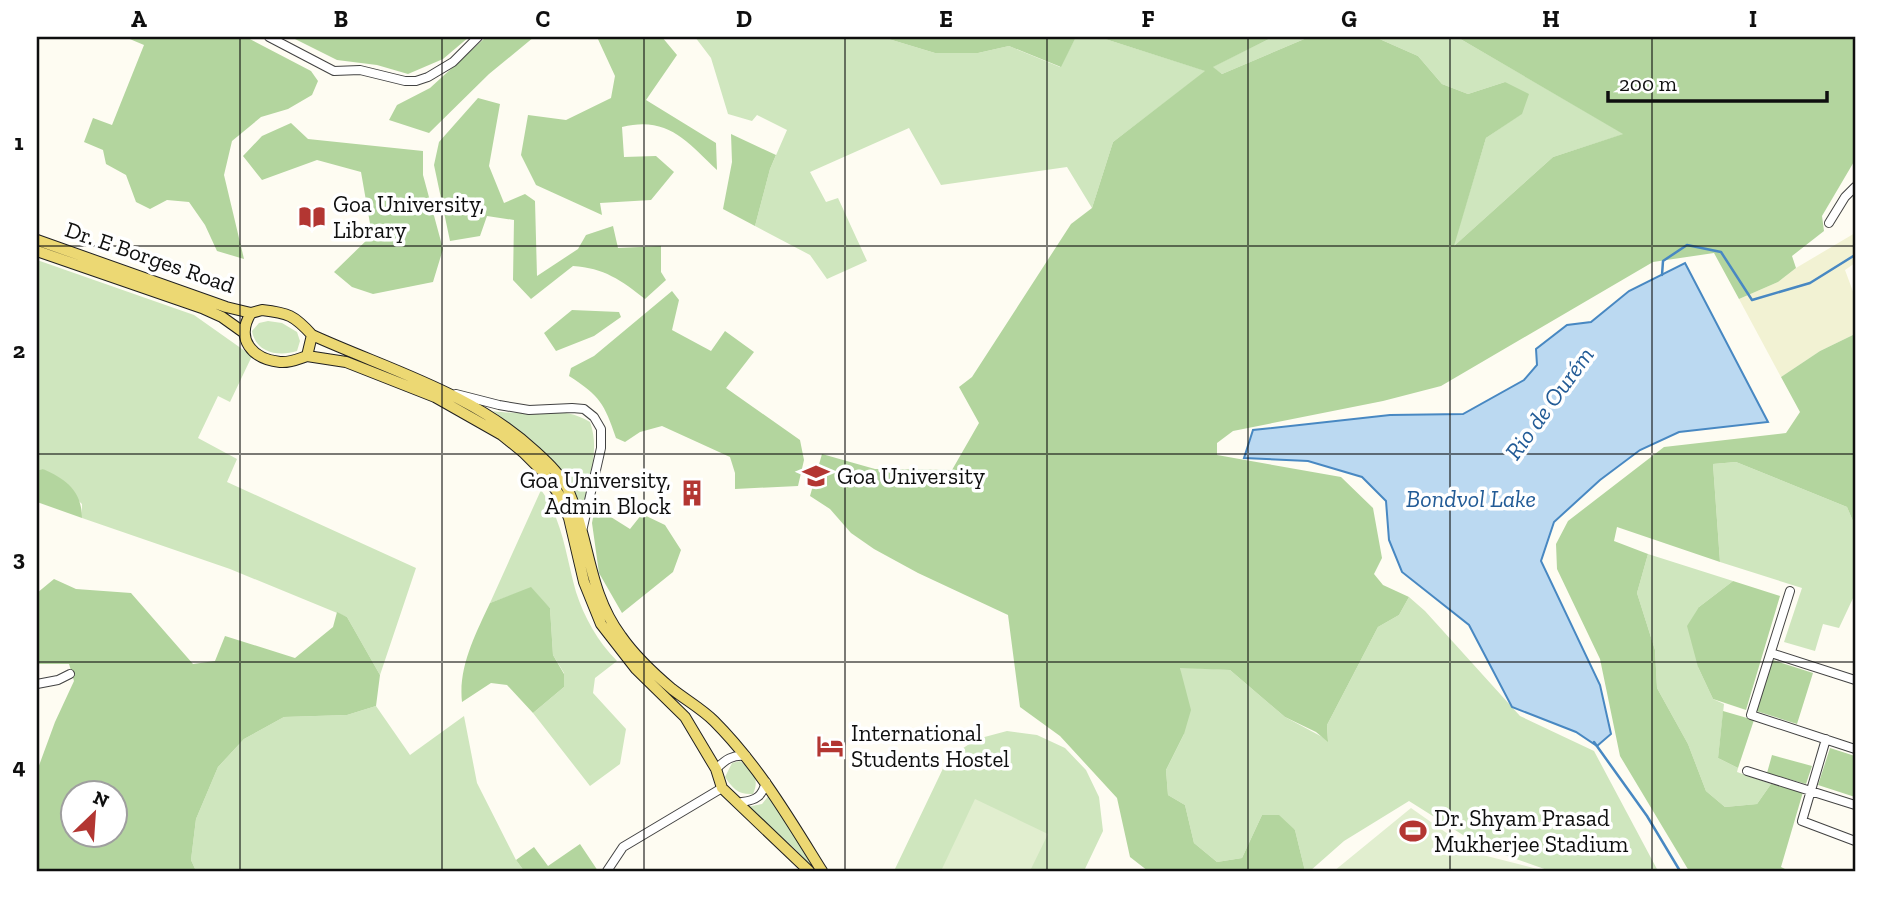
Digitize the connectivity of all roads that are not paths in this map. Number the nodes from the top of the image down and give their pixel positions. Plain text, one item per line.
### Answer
1 (270, 37) edge
2 (478, 37) edge
3 (1855, 187) edge
4 (1829, 223) dead end
5 (37, 240) edge
6 (37, 251) edge
7 (251, 313) junction
8 (243, 332) junction
9 (312, 335) junction
10 (307, 356) junction
11 (443, 390) junction
12 (582, 531) junction
13 (1790, 591) dead end
14 (1771, 653) junction
15 (70, 674) dead end
16 (1855, 680) edge
17 (37, 684) edge
18 (1826, 739) junction
19 (1855, 749) edge
20 (746, 756) junction
21 (716, 769) junction
22 (1747, 771) dead end
23 (766, 782) junction
24 (1810, 790) junction
25 (726, 792) junction
26 (742, 802) joint
27 (1855, 805) edge
28 (1855, 841) edge
29 (607, 871) edge
30 (809, 871) edge
31 (822, 871) edge

1 - 2 street
3 - 4 street
5 - 7 main road, Dr. E Borges Road
6 - 8 main road, Dr. E Borges Road
7 - 8 main road
7 - 9 main road
8 - 10 main road
9 - 10 main road
9 - 11 main road
10 - 21 main road
11 - 12 main road
11 - 12 street
12 - 20 main road
13 - 14 street
14 - 16 street
14 - 18 street
15 - 17 street
18 - 19 street
18 - 24 street
20 - 21 street
20 - 23 main road
21 - 25 main road
22 - 24 street
23 - 26 street
23 - 31 main road
24 - 27 street
24 - 28 street
25 - 26 main road
25 - 29 street
25 - 30 main road

